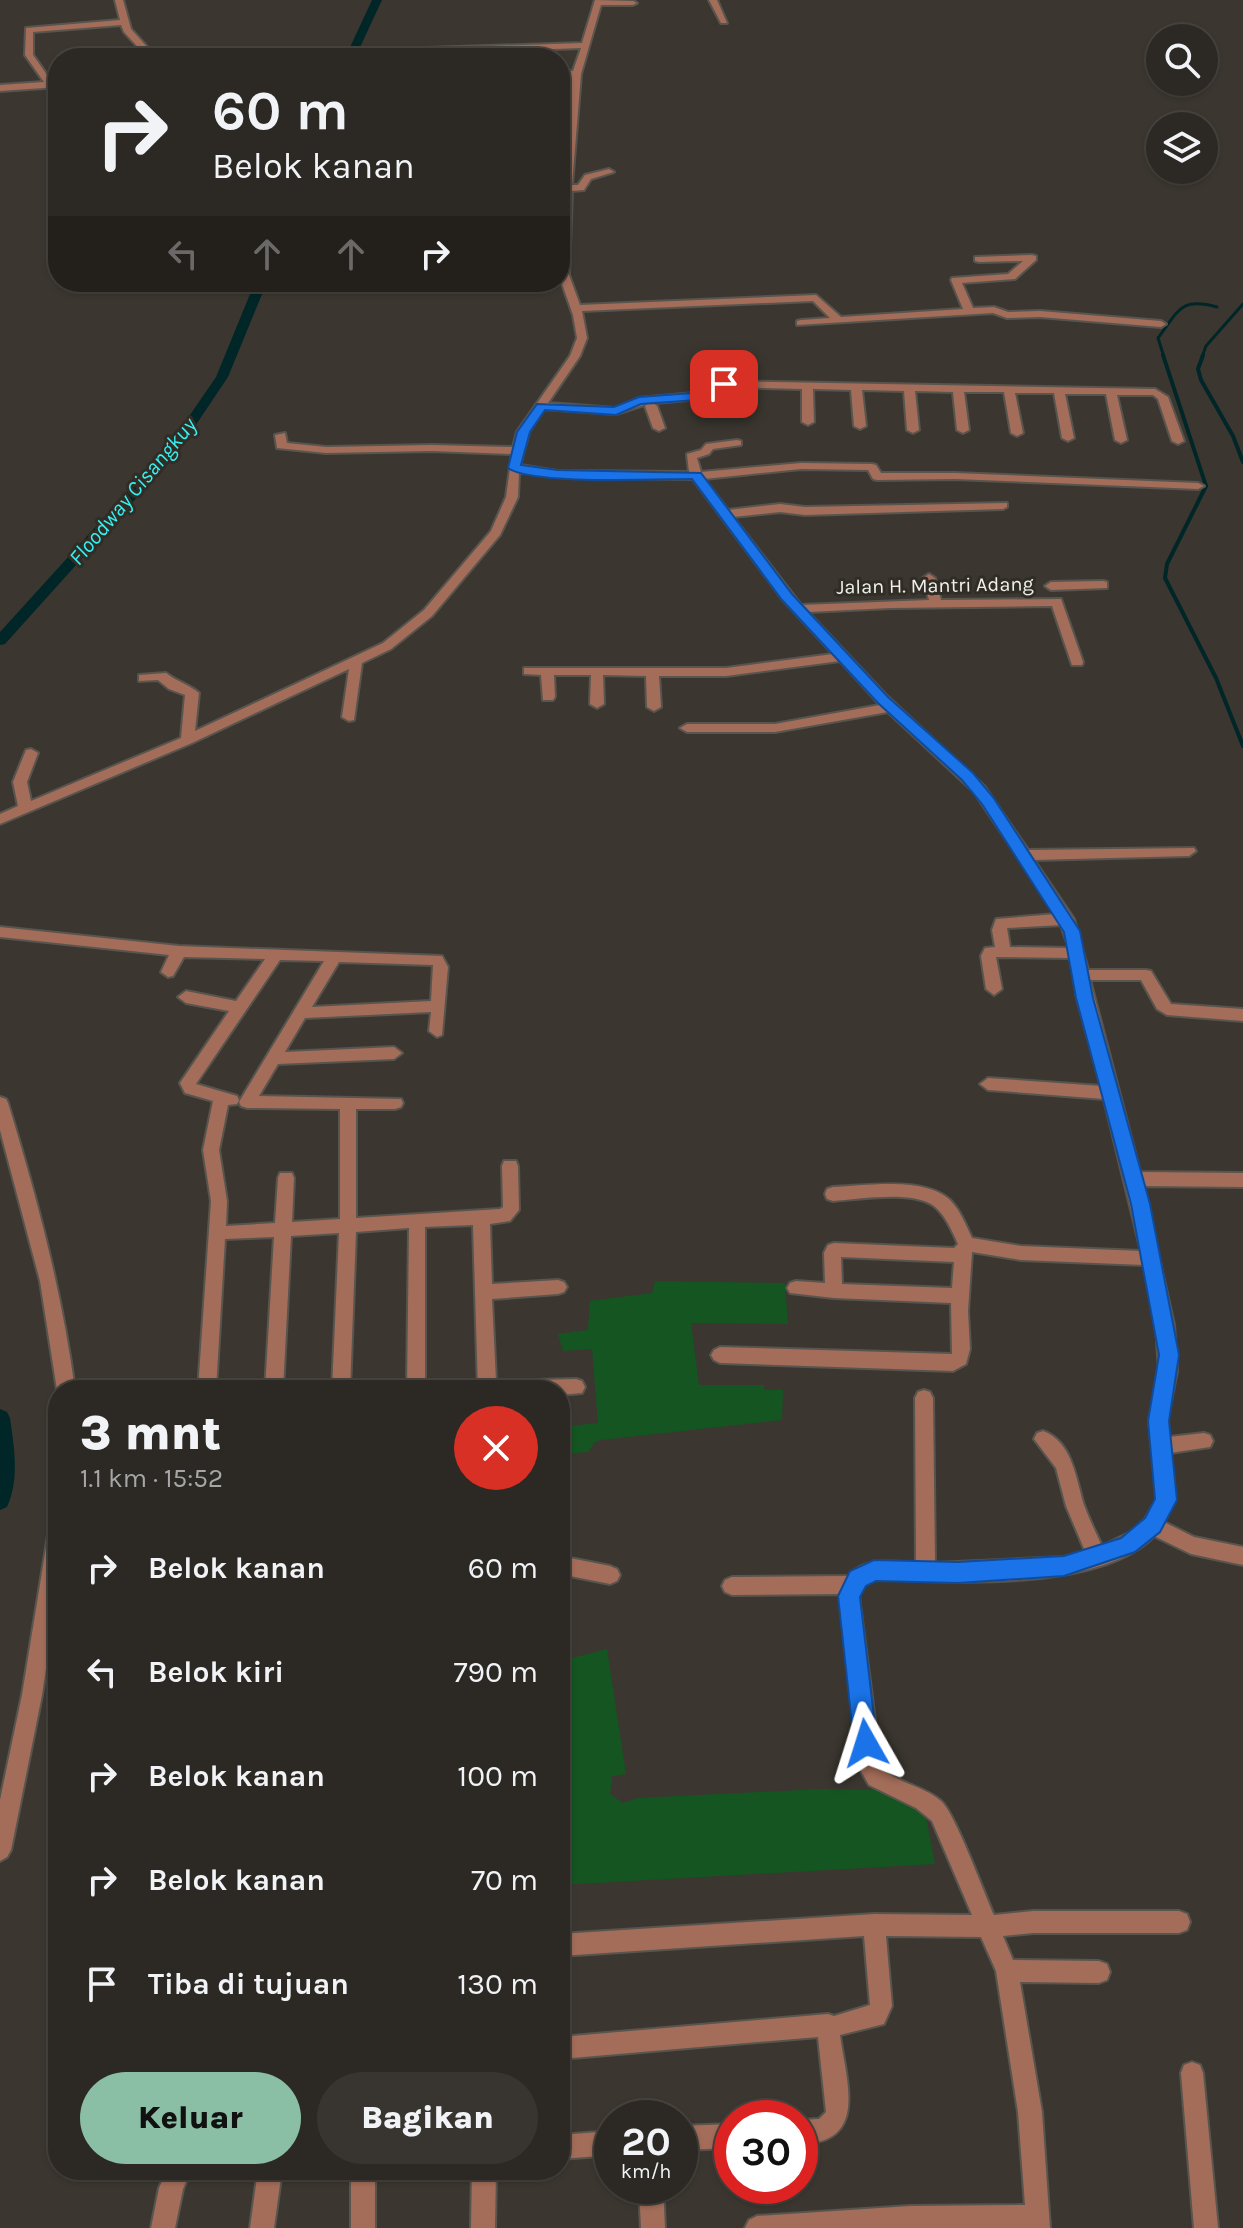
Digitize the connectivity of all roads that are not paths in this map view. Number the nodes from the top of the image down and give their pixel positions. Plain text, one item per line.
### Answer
1 (119, 0) edge
2 (713, 0) edge
3 (599, 2) edge
4 (633, 3) dead end
5 (724, 21) dead end
6 (123, 22) junction
7 (585, 45) junction
8 (142, 48) edge
9 (470, 48) edge
10 (570, 74) edge
11 (577, 74) junction
12 (48, 78) edge
13 (48, 85) edge
14 (0, 88) edge
15 (570, 163) edge
16 (609, 172) dead end
17 (570, 188) edge
18 (979, 259) dead end
19 (566, 292) edge
20 (576, 308) junction
21 (969, 311) junction
22 (837, 319) junction
23 (801, 323) dead end
24 (1161, 324) dead end
25 (807, 385) junction
26 (856, 386) junction
27 (909, 387) junction
28 (958, 387) junction
29 (1009, 389) junction
30 (1059, 390) junction
31 (1111, 391) junction
32 (712, 395) junction
33 (541, 406) junction
34 (651, 406) junction
35 (629, 407) junction
36 (808, 422) dead end
37 (860, 426) dead end
38 (659, 428) dead end
39 (913, 430) dead end
40 (963, 430) dead end
41 (1017, 433) dead end
42 (281, 435) dead end
43 (1068, 438) dead end
44 (1121, 440) dead end
45 (1178, 441) dead end
46 (737, 443) dead end
47 (516, 460) junction
48 (696, 476) junction
49 (1198, 486) dead end
50 (1003, 505) dead end
51 (724, 514) junction
52 (1044, 569) dead end
53 (929, 578) dead end
54 (1103, 585) dead end
55 (1051, 586) junction
56 (1057, 602) junction
57 (936, 604) junction
58 (799, 609) junction
59 (843, 657) junction
60 (356, 661) junction
61 (1077, 662) dead end
62 (529, 671) dead end
63 (547, 671) junction
64 (597, 671) junction
65 (652, 672) junction
66 (144, 678) dead end
67 (548, 697) dead end
68 (597, 704) dead end
69 (654, 707) dead end
70 (891, 707) junction
71 (349, 717) dead end
72 (687, 728) dead end
73 (187, 740) junction
74 (31, 753) dead end
75 (25, 807) junction
76 (0, 819) edge
77 (1189, 851) dead end
78 (1023, 855) junction
79 (1067, 919) junction
80 (0, 932) edge
81 (179, 951) junction
82 (1004, 952) junction
83 (277, 953) junction
84 (1078, 953) junction
85 (335, 956) junction
86 (168, 972) dead end
87 (1081, 975) junction
88 (994, 989) dead end
89 (186, 997) dead end
90 (437, 1006) junction
91 (240, 1007) junction
92 (301, 1013) junction
93 (1243, 1015) edge
94 (437, 1031) dead end
95 (394, 1053) dead end
96 (275, 1058) junction
97 (988, 1084) dead end
98 (1109, 1093) junction
99 (222, 1098) junction
100 (247, 1102) junction
101 (0, 1103) edge
102 (348, 1103) junction
103 (395, 1103) dead end
104 (510, 1166) dead end
105 (286, 1178) dead end
106 (1134, 1179) junction
107 (1243, 1180) edge
108 (833, 1194) dead end
109 (481, 1220) junction
110 (417, 1223) junction
111 (348, 1226) junction
112 (284, 1229) junction
113 (218, 1233) junction
114 (964, 1249) junction
115 (1150, 1258) junction
116 (558, 1287) dead end
117 (796, 1288) dead end
118 (834, 1291) junction
119 (483, 1292) junction
120 (959, 1296) junction
121 (720, 1355) dead end
122 (65, 1380) edge
123 (208, 1380) edge
124 (275, 1380) edge
125 (341, 1380) edge
126 (416, 1380) edge
127 (487, 1380) edge
128 (570, 1387) edge
129 (576, 1387) dead end
130 (924, 1398) dead end
131 (1043, 1439) dead end
132 (1204, 1441) dead end
133 (1161, 1446) junction
134 (1152, 1525) junction
135 (1243, 1556) edge
136 (1097, 1558) junction
137 (570, 1567) edge
138 (926, 1571) junction
139 (610, 1575) dead end
140 (853, 1585) junction
141 (732, 1586) dead end
142 (48, 1593) edge
143 (0, 1850) edge
144 (1179, 1922) dead end
145 (874, 1925) junction
146 (989, 1926) junction
147 (570, 1944) edge
148 (1007, 1971) junction
149 (1099, 1972) dead end
150 (842, 2024) dead end
151 (570, 2047) edge
152 (1192, 2073) dead end
153 (818, 2130) edge
154 (594, 2144) edge
155 (570, 2146) edge
156 (175, 2180) edge
157 (269, 2180) edge
158 (363, 2180) edge
159 (484, 2180) edge
160 (652, 2204) edge
161 (1037, 2222) edge
162 (163, 2228) edge
163 (262, 2228) edge
164 (363, 2228) edge
165 (483, 2228) edge
166 (653, 2228) edge
167 (757, 2228) edge
168 (1206, 2228) edge

1 - 6 street
2 - 5 street
3 - 4 street
3 - 7 street
6 - 8 street
6 - 12 street
7 - 9 street
7 - 11 street
10 - 11 street
11 - 15 street
13 - 14 street
16 - 17 street
18 - 21 street
19 - 20 street
20 - 22 street
20 - 33 street
21 - 22 street
21 - 24 street
22 - 23 street
25 - 26 street
25 - 32 street
25 - 36 street
26 - 27 street
26 - 37 street
27 - 28 street
27 - 39 street
28 - 29 street
28 - 40 street
29 - 30 street
29 - 41 street
30 - 31 street
30 - 43 street
31 - 44 street
31 - 45 street
32 - 34 street
32 - 35 street
33 - 35 street
33 - 47 street
34 - 35 street
34 - 38 street
42 - 47 street
46 - 48 street
47 - 48 street
47 - 60 street
48 - 49 street
48 - 51 street
50 - 51 street
51 - 58 street
52 - 55 street
53 - 57 street
54 - 55 street
55 - 56 street
56 - 57 street, Jalan H. Mantri Adang
56 - 61 street, Jalan H. Mantri Adang
57 - 58 street, Jalan H. Mantri Adang
58 - 59 street
59 - 65 street
59 - 70 street
60 - 71 street
60 - 73 street
62 - 63 street
63 - 64 street
63 - 67 street
64 - 65 street
64 - 68 street
65 - 69 street
66 - 73 street
70 - 72 street
70 - 78 street
73 - 75 street
74 - 75 street
75 - 76 street
77 - 78 street
78 - 79 street
79 - 82 street
79 - 84 street
80 - 81 street
81 - 83 street
81 - 86 street
82 - 84 street
82 - 88 street
83 - 85 street
83 - 91 street
84 - 87 street
85 - 90 street
85 - 92 street
87 - 93 street
87 - 98 street
89 - 91 street
90 - 92 street
90 - 94 street
91 - 99 street
92 - 96 street
95 - 96 street
96 - 100 street
97 - 98 street
98 - 106 street
99 - 100 street
99 - 113 street
100 - 102 street
101 - 122 street
102 - 103 street
102 - 111 street
104 - 109 street
105 - 112 street
106 - 107 street
106 - 115 street
108 - 114 street
109 - 110 street
109 - 119 street
110 - 111 street
110 - 126 street
111 - 112 street
111 - 125 street
112 - 113 street
112 - 124 street
113 - 123 street
114 - 115 street
114 - 118 street
114 - 120 street
115 - 133 street
116 - 119 street
117 - 118 street
118 - 120 street
119 - 127 street
120 - 121 street
128 - 129 street
130 - 138 street
131 - 136 street
132 - 133 street
133 - 134 street
134 - 135 street
134 - 136 street
136 - 138 street
137 - 139 street
138 - 140 street
140 - 141 street
140 - 146 street
142 - 143 street
144 - 146 street
145 - 146 street
145 - 147 street
145 - 150 street
146 - 148 street
148 - 149 street
148 - 161 street
151 - 153 street
152 - 168 street
154 - 155 street
156 - 162 street
157 - 163 street
158 - 164 street
159 - 165 street
160 - 166 street
161 - 167 street

